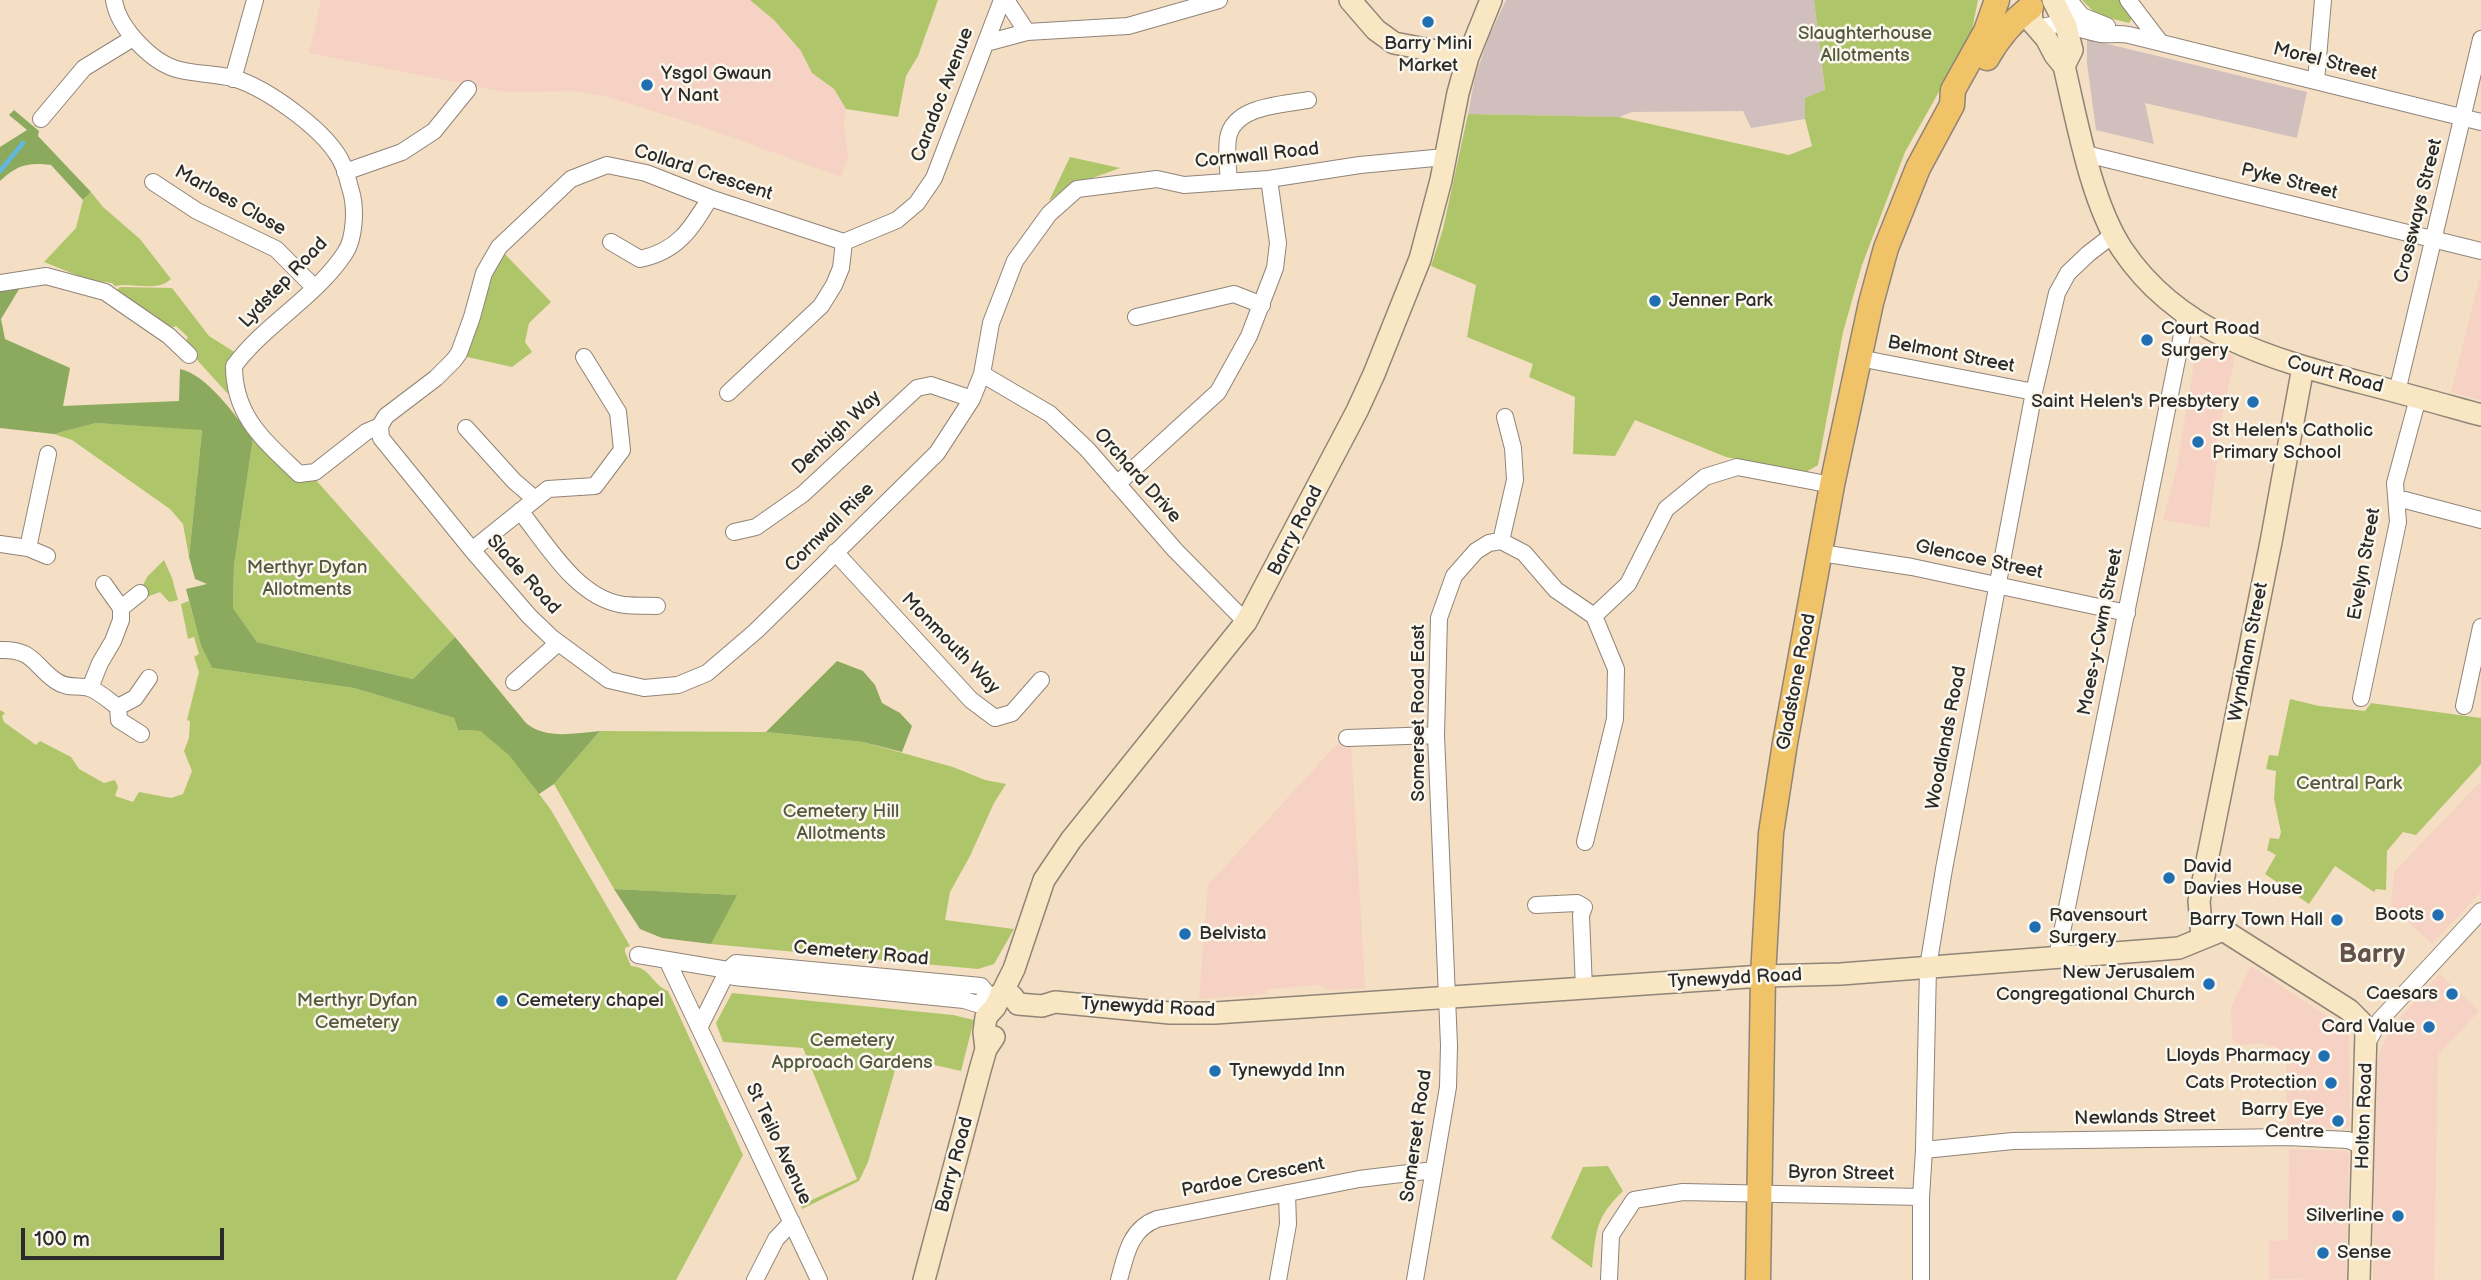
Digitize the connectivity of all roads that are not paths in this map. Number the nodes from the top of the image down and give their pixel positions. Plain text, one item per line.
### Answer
1 (114, 0) edge
2 (255, 0) edge
3 (1004, 0) edge
4 (1219, 0) edge
5 (1350, 0) edge
6 (1491, 0) edge
7 (1997, 0) edge
8 (2065, 0) edge
9 (2128, 0) edge
10 (2323, 0) edge
11 (2038, 7) edge
12 (2066, 26) junction
13 (1027, 32) junction
14 (2114, 32) junction
15 (133, 38) junction
16 (2481, 39) edge
17 (986, 43) junction
18 (2160, 43) junction
19 (1468, 57) junction
20 (2064, 66) junction
21 (233, 79) junction
22 (2316, 81) junction
23 (468, 89) dead end
24 (1308, 100) dead end
25 (1952, 105) junction
26 (2463, 117) junction
27 (41, 119) dead end
28 (2481, 122) edge
29 (2086, 154) junction
30 (1446, 157) junction
31 (345, 172) junction
32 (1269, 179) junction
33 (153, 182) dead end
34 (1229, 182) junction
35 (710, 198) junction
36 (2114, 234) junction
37 (2433, 240) junction
38 (611, 242) dead end
39 (844, 242) junction
40 (2481, 251) edge
41 (0, 283) edge
42 (315, 288) junction
43 (1262, 305) junction
44 (2186, 315) junction
45 (1136, 317) dead end
46 (189, 355) dead end
47 (584, 358) dead end
48 (1859, 358) junction
49 (2303, 368) junction
50 (982, 374) junction
51 (2035, 392) junction
52 (2397, 392) junction
53 (728, 393) dead end
54 (2418, 398) junction
55 (972, 399) junction
56 (2481, 415) edge
57 (1505, 417) dead end
58 (380, 426) junction
59 (466, 428) dead end
60 (48, 454) dead end
61 (314, 472) joint
62 (1117, 484) junction
63 (1832, 485) junction
64 (535, 499) junction
65 (2397, 502) junction
66 (520, 511) junction
67 (2481, 520) edge
68 (734, 532) dead end
69 (1501, 541) junction
70 (0, 544) edge
71 (28, 548) junction
72 (472, 550) junction
73 (835, 552) junction
74 (1821, 553) junction
75 (47, 556) dead end
76 (104, 584) dead end
77 (1998, 586) junction
78 (141, 593) dead end
79 (657, 606) dead end
80 (121, 608) junction
81 (2127, 613) junction
82 (1594, 617) junction
83 (1246, 622) junction
84 (2481, 627) edge
85 (558, 643) junction
86 (0, 650) edge
87 (149, 678) dead end
88 (1041, 680) dead end
89 (514, 682) dead end
90 (678, 685) joint
91 (90, 688) junction
92 (2361, 698) dead end
93 (118, 706) junction
94 (2464, 706) dead end
95 (141, 734) dead end
96 (1436, 735) junction
97 (1347, 738) dead end
98 (1585, 842) dead end
99 (1536, 905) dead end
100 (2481, 911) edge
101 (2202, 937) junction
102 (638, 956) dead end
103 (2057, 957) junction
104 (667, 960) junction
105 (1928, 967) junction
106 (728, 970) junction
107 (1763, 976) junction
108 (1584, 989) junction
109 (999, 998) junction
110 (1447, 998) junction
111 (700, 1026) junction
112 (2367, 1043) junction
113 (1924, 1150) junction
114 (2364, 1151) junction
115 (1434, 1170) junction
116 (1287, 1193) junction
117 (1760, 1193) junction
118 (1921, 1196) junction
119 (792, 1222) junction
120 (755, 1280) edge
121 (819, 1280) edge
122 (924, 1280) edge
123 (1119, 1280) edge
124 (1278, 1280) edge
125 (1415, 1280) edge
126 (1609, 1280) edge
127 (1758, 1280) edge
128 (1921, 1280) edge
129 (2359, 1280) edge

1 - 15 street, Lydstep Road
2 - 21 street
3 - 13 street
3 - 17 street, Caradoc Avenue
4 - 13 street
5 - 19 street
6 - 19 street, Barry Road
7 - 25 main road, Gladstone Road
8 - 14 street, Morel Street
9 - 18 street
10 - 22 street
11 - 12 street, Court Road
11 - 20 street, Court Road
11 - 25 main road, Gladstone Road
12 - 14 street, Morel Street
12 - 20 street, Court Road
13 - 17 street
14 - 18 street, Morel Street
15 - 21 street, Lydstep Road
15 - 27 street
16 - 26 street, Crossways Street
17 - 39 street, Caradoc Avenue
18 - 22 street, Morel Street
19 - 30 street, Barry Road
20 - 29 street, Court Road
21 - 31 street, Lydstep Road
22 - 26 street, Morel Street
23 - 31 street
24 - 34 street
25 - 48 main road, Gladstone Road
26 - 28 street, Morel Street
26 - 37 street, Crossways Street
29 - 36 street, Court Road
29 - 37 street, Pyke Street
30 - 32 street, Cornwall Road
30 - 83 street, Barry Road
31 - 42 street, Lydstep Road
32 - 34 street, Cornwall Road
32 - 43 street
33 - 42 street, Marloes Close
34 - 50 street, Cornwall Road
35 - 38 street
35 - 39 street, Collard Crescent
35 - 58 street, Collard Crescent
36 - 44 street, Court Road
36 - 51 street, Woodlands Road
37 - 40 street, Pyke Street
37 - 52 street, Crossways Street
39 - 53 street
41 - 46 street
42 - 61 street, Lydstep Road
43 - 45 street
43 - 62 street
44 - 49 street, Court Road
44 - 81 street, Maes-y-Cwm Street
47 - 64 street
48 - 51 street, Belmont Street
48 - 63 main road, Gladstone Road
49 - 52 street, Court Road
49 - 101 street, Wyndham Street
50 - 55 street, Cornwall Rise
50 - 62 street, Orchard Drive
51 - 77 street, Woodlands Road
52 - 54 street, Court Road
54 - 56 street, Court Road
54 - 65 street, Evelyn Street
55 - 68 street, Denbigh Way
55 - 73 street, Cornwall Rise
57 - 69 street
58 - 61 street, Collard Crescent
58 - 72 street, Slade Road
59 - 64 street
60 - 71 street
62 - 83 street, Orchard Drive
63 - 74 main road, Gladstone Road
63 - 82 street
64 - 66 street
65 - 67 street
65 - 92 street, Evelyn Street
66 - 72 street
66 - 79 street
69 - 82 street
69 - 96 street, Somerset Road East
70 - 71 street
71 - 75 street
72 - 85 street, Slade Road
73 - 88 street, Monmouth Way
73 - 90 street, Cornwall Rise
74 - 77 street, Glencoe Street
74 - 107 main road, Gladstone Road
76 - 80 street
77 - 81 street, Glencoe Street
77 - 105 street, Woodlands Road
78 - 80 street
80 - 91 street
81 - 103 street, Maes-y-Cwm Street
82 - 98 street
83 - 109 street, Barry Road
84 - 94 street
85 - 89 street
85 - 90 street, Slade Road
86 - 91 street
87 - 93 street
91 - 93 street
93 - 95 street
96 - 97 street
96 - 110 street, Somerset Road East
99 - 108 street
100 - 112 street, Holton Road
101 - 103 street, Tynewydd Road
101 - 112 street, Tynewydd Road
102 - 104 street, Cemetery Road
103 - 105 street, Tynewydd Road
104 - 106 street, Cemetery Road
104 - 111 street, St Teilo Avenue
105 - 107 street, Tynewydd Road
105 - 113 street, Woodlands Road
106 - 109 street, Cemetery Road
106 - 111 street
107 - 108 street, Tynewydd Road
107 - 117 main road, Gladstone Road
108 - 110 street, Tynewydd Road
109 - 110 street, Tynewydd Road
109 - 122 street, Barry Road
110 - 115 street, Somerset Road
111 - 119 street, St Teilo Avenue
112 - 114 street, Holton Road
113 - 114 street, Newlands Street
113 - 118 street, Woodlands Road
114 - 129 street, Holton Road
115 - 116 street, Pardoe Crescent
115 - 125 street, Somerset Road
116 - 123 street, Pardoe Crescent
116 - 124 street
117 - 118 street, Byron Street
117 - 126 street, Byron Street
117 - 127 main road, Gladstone Road
118 - 128 street, Woodlands Road
119 - 120 street
119 - 121 street, St Teilo Avenue

